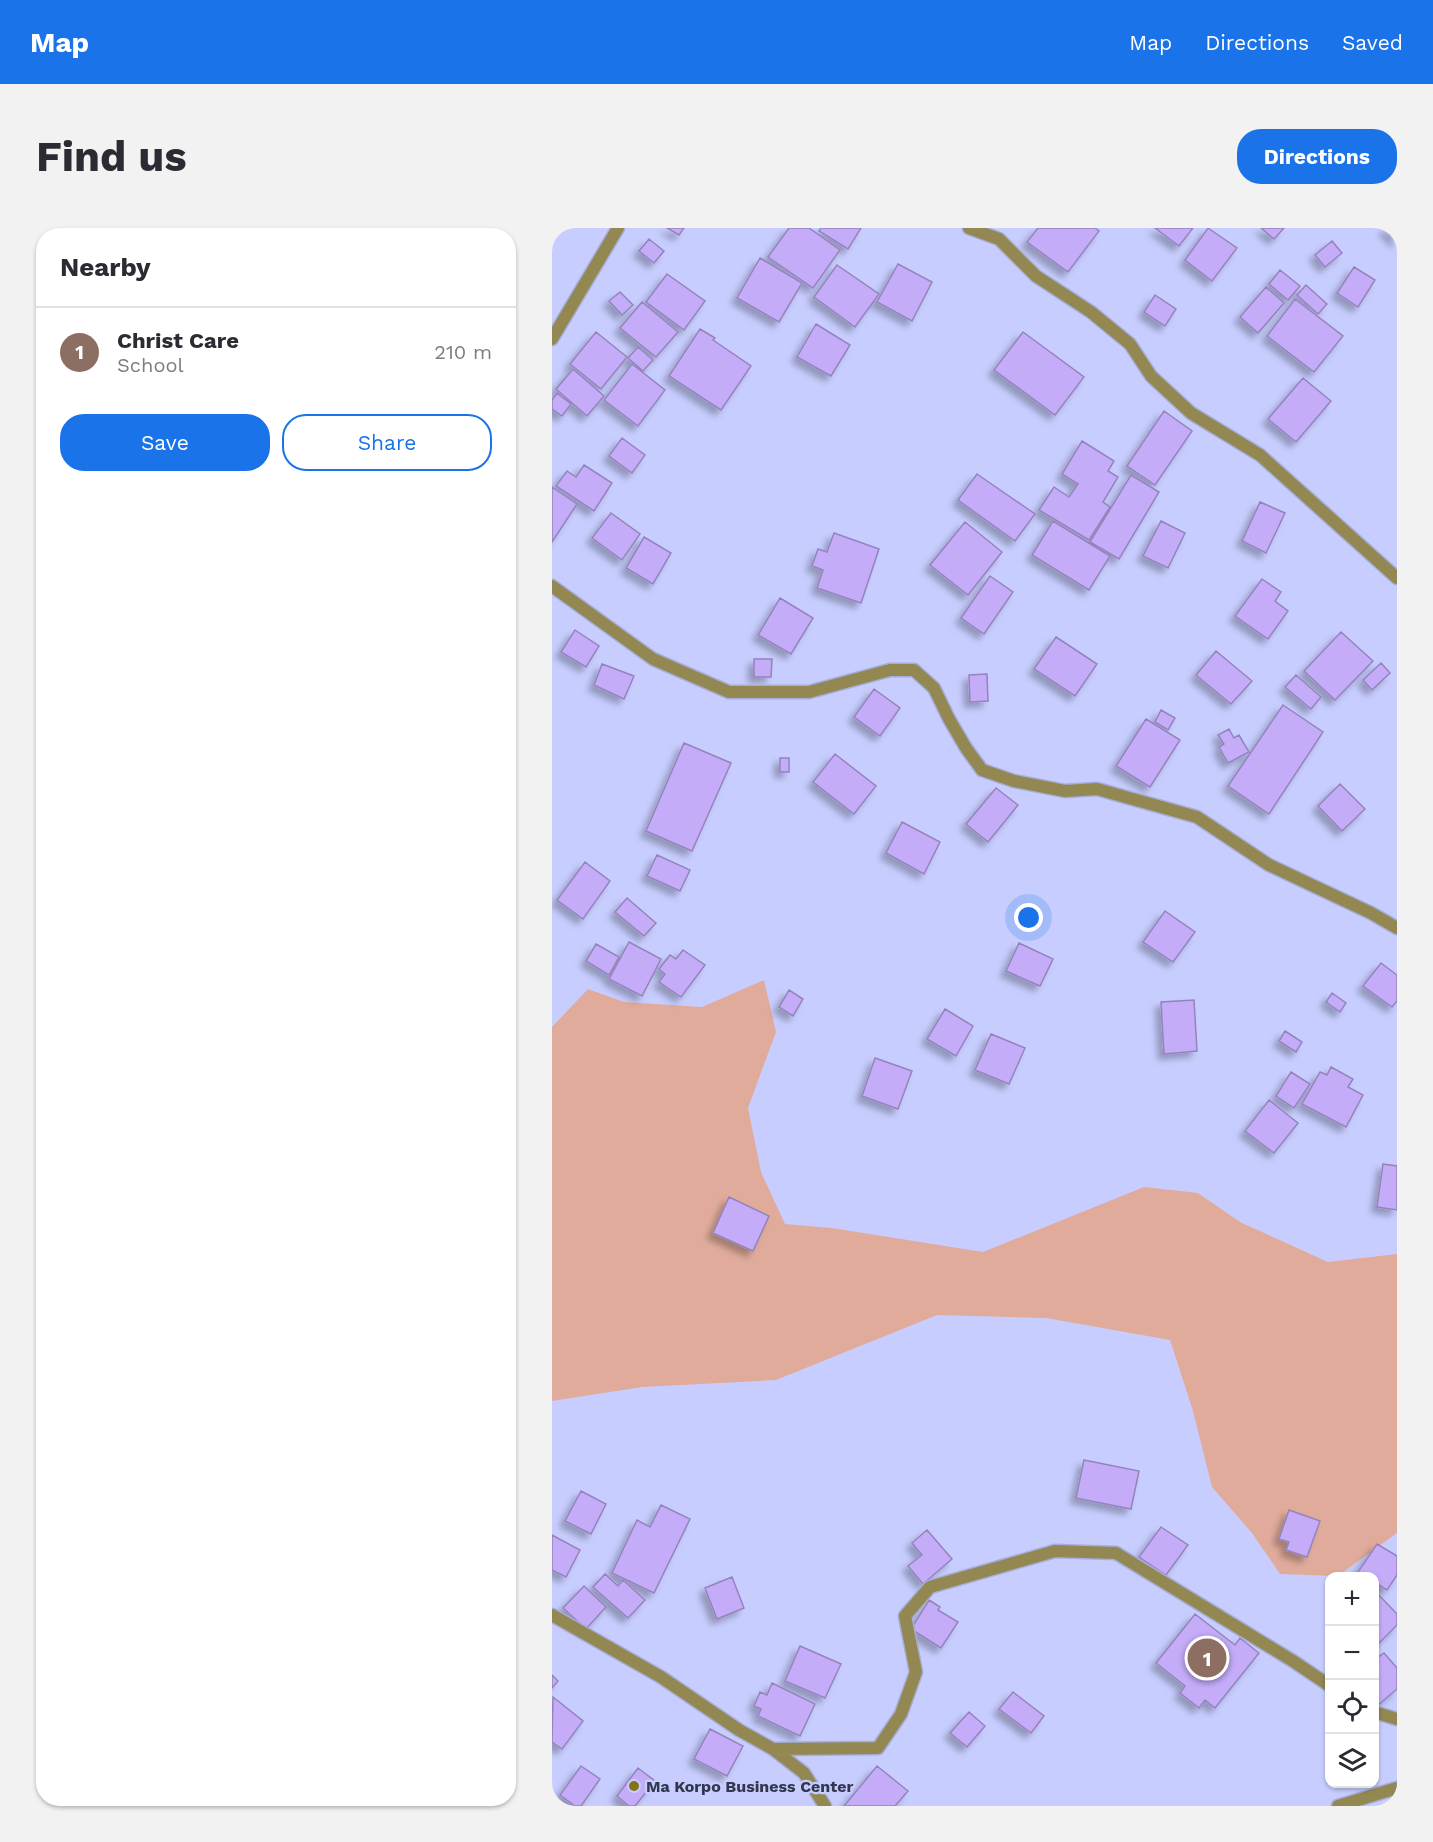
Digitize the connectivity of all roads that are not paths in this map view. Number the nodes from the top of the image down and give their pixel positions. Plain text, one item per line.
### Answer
1 (618, 228) edge
2 (969, 228) edge
3 (552, 339) edge
4 (1397, 578) edge
5 (552, 586) edge
6 (1397, 928) edge
7 (552, 1615) edge
8 (1325, 1683) edge
9 (1379, 1714) edge
10 (1397, 1719) edge
11 (773, 1749) junction
12 (1397, 1788) edge
13 (825, 1806) edge
14 (1338, 1806) edge

1 - 3 street
2 - 4 street
5 - 6 street
7 - 11 street
8 - 11 street
9 - 10 street
11 - 13 street
12 - 14 street

